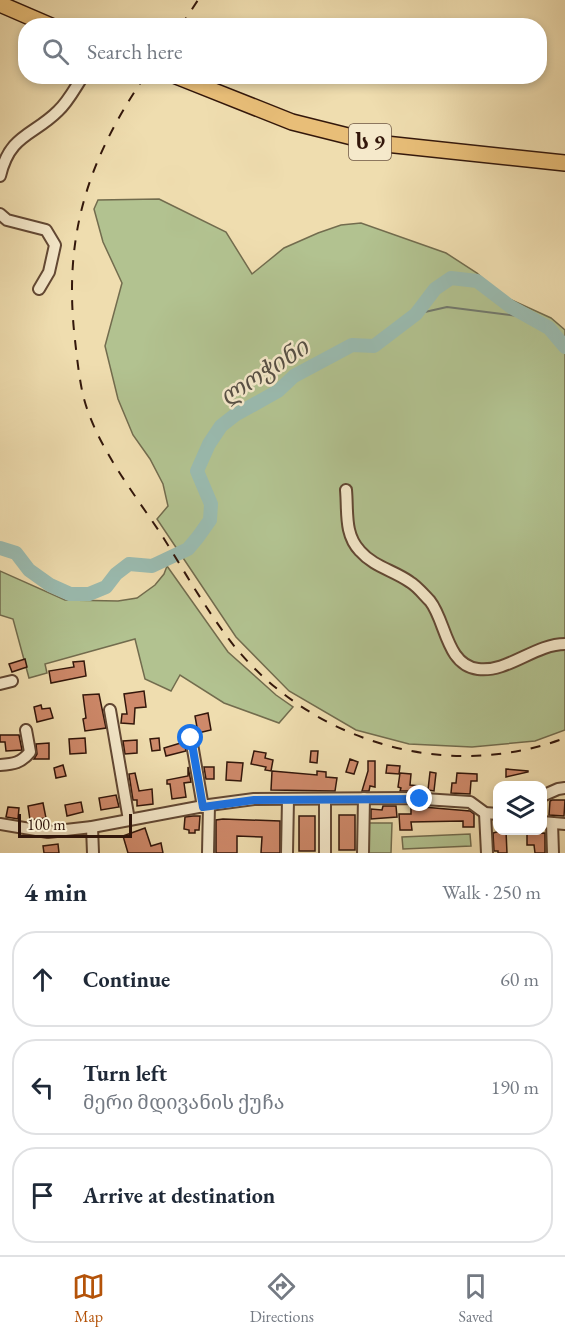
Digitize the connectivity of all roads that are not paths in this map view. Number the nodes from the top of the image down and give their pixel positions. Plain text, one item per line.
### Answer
1 (0, 4) edge
2 (32, 18) edge
3 (78, 84) edge
4 (195, 84) edge
5 (565, 163) edge
6 (0, 176) edge
7 (0, 214) edge
8 (39, 290) dead end
9 (346, 490) dead end
10 (565, 644) edge
11 (12, 681) dead end
12 (0, 684) edge
13 (110, 710) dead end
14 (26, 730) dead end
15 (191, 738) dead end
16 (0, 765) edge
17 (565, 788) edge
18 (547, 794) edge
19 (363, 798) junction
20 (288, 799) junction
21 (326, 799) junction
22 (206, 806) junction
23 (485, 813) junction
24 (493, 814) edge
25 (129, 820) junction
26 (547, 823) edge
27 (0, 824) edge
28 (565, 824) edge
29 (92, 827) junction
30 (93, 853) edge
31 (208, 853) edge
32 (287, 853) edge
33 (325, 853) edge
34 (363, 853) edge
35 (487, 853) edge
36 (553, 853) edge

1 - 2 highway
3 - 6 street
4 - 5 highway, ს 9
7 - 8 street
9 - 10 street
11 - 12 street
13 - 25 street
14 - 16 street
15 - 22 street
17 - 18 street
19 - 21 street
19 - 23 street
19 - 34 street
20 - 21 street
20 - 22 street
20 - 32 street
21 - 33 street
22 - 25 street
22 - 31 street
23 - 24 street
23 - 35 street
25 - 29 street
26 - 28 street
26 - 36 street
27 - 29 street
29 - 30 street

